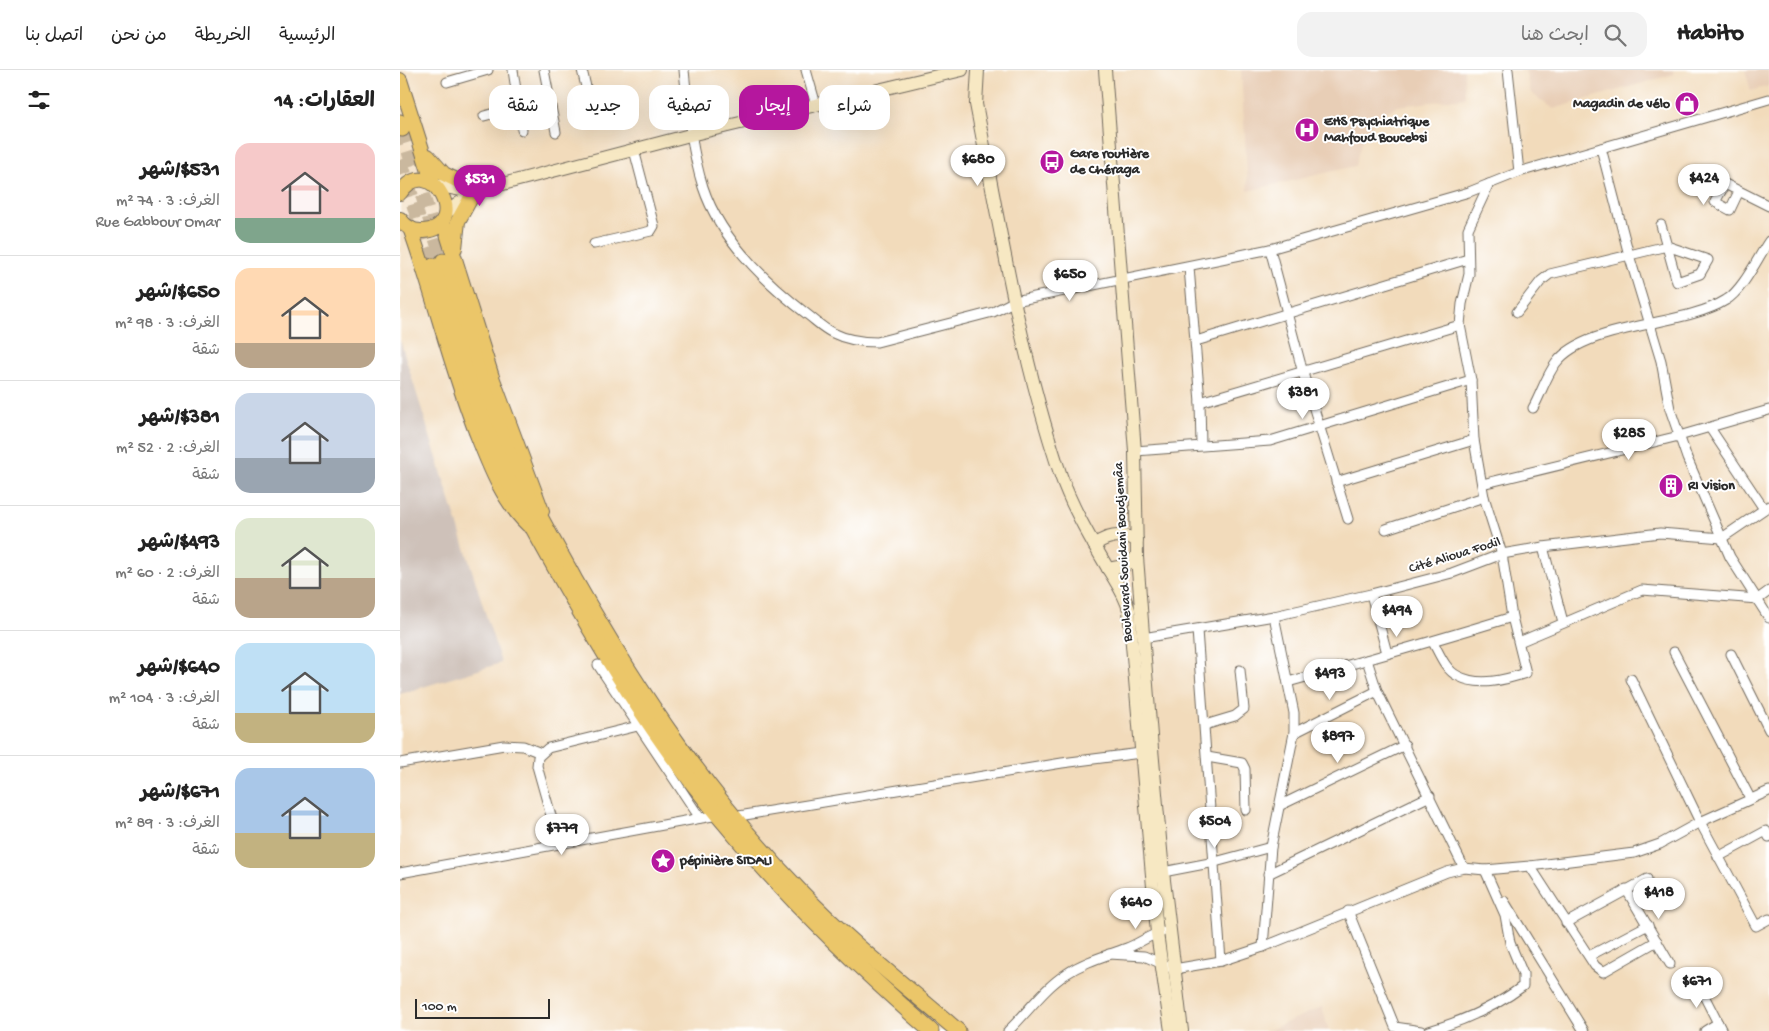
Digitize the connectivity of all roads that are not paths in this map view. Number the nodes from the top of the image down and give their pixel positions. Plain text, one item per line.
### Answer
1 (488, 70) edge
2 (512, 70) edge
3 (544, 70) edge
4 (582, 70) edge
5 (684, 70) edge
6 (806, 70) edge
7 (978, 70) edge
8 (1105, 70) edge
9 (1508, 70) edge
10 (956, 71) edge
11 (400, 80) edge
12 (447, 82) dead end
13 (514, 85) edge
14 (586, 85) edge
15 (1769, 99) edge
16 (816, 104) junction
17 (489, 115) edge
18 (484, 116) dead end
19 (556, 132) dead end
20 (690, 135) junction
21 (422, 147) junction
22 (1601, 148) junction
23 (634, 150) junction
24 (1519, 172) junction
25 (434, 184) junction
26 (1489, 184) junction
27 (473, 191) junction
28 (1740, 192) dead end
29 (400, 193) edge
30 (1769, 206) edge
31 (444, 217) junction
32 (402, 225) edge
33 (1661, 225) dead end
34 (1769, 241) edge
35 (594, 244) dead end
36 (1667, 246) junction
37 (1270, 249) junction
38 (1629, 255) junction
39 (1468, 259) junction
40 (443, 261) junction
41 (1189, 267) junction
42 (1121, 280) junction
43 (1015, 301) junction
44 (1517, 312) dead end
45 (1286, 314) junction
46 (1651, 324) junction
47 (1460, 325) junction
48 (1196, 341) junction
49 (1303, 373) junction
50 (1471, 380) junction
51 (1200, 402) junction
52 (1534, 408) dead end
53 (1769, 410) edge
54 (1319, 428) junction
55 (1710, 428) junction
56 (1679, 436) junction
57 (1474, 440) junction
58 (1201, 445) junction
59 (1135, 451) junction
60 (1336, 482) junction
61 (1482, 484) junction
62 (1484, 497) junction
63 (1766, 508) edge
64 (1348, 519) dead end
65 (540, 529) junction
66 (1386, 529) dead end
67 (1722, 538) junction
68 (1137, 540) junction
69 (1094, 545) junction
70 (1543, 547) junction
71 (1502, 554) junction
72 (1138, 557) junction
73 (1108, 569) junction
74 (1769, 591) edge
75 (1371, 594) junction
76 (1758, 599) junction
77 (1274, 616) junction
78 (1512, 617) junction
79 (1769, 618) edge
80 (1563, 622) junction
81 (1197, 630) junction
82 (1143, 638) junction
83 (1433, 642) junction
84 (1519, 642) junction
85 (1674, 652) dead end
86 (1387, 653) junction
87 (1731, 654) dead end
88 (1367, 660) junction
89 (598, 665) dead end
90 (1240, 670) dead end
91 (1631, 679) dead end
92 (1288, 682) junction
93 (1377, 691) junction
94 (1205, 725) junction
95 (638, 726) junction
96 (1769, 730) edge
97 (1294, 733) junction
98 (1405, 745) junction
99 (541, 753) junction
100 (1141, 753) junction
101 (1207, 757) junction
102 (400, 763) edge
103 (1769, 791) edge
104 (1430, 796) junction
105 (1750, 798) junction
106 (1281, 805) junction
107 (1246, 810) dead end
108 (718, 815) junction
109 (733, 817) junction
110 (700, 818) junction
111 (1700, 822) junction
112 (1769, 836) edge
113 (559, 844) junction
114 (1271, 847) junction
115 (1718, 857) junction
116 (1215, 862) junction
117 (1530, 866) junction
118 (1464, 868) junction
119 (1485, 870) junction
120 (400, 872) edge
121 (1163, 872) junction
122 (1268, 874) junction
123 (1647, 879) dead end
124 (1626, 889) junction
125 (1348, 911) junction
126 (1769, 919) edge
127 (1566, 923) junction
128 (1648, 925) junction
129 (1170, 931) junction
130 (1157, 933) junction
131 (1657, 941) junction
132 (1263, 947) junction
133 (1109, 954) junction
134 (1589, 956) junction
135 (1221, 961) junction
136 (1161, 963) junction
137 (1670, 964) dead end
138 (1174, 968) junction
139 (1694, 976) dead end
140 (1720, 1027) edge
141 (929, 1030) edge
142 (1582, 1030) edge
143 (958, 1031) edge
144 (1008, 1031) edge
145 (1171, 1031) edge
146 (1182, 1031) edge
147 (1421, 1031) edge
148 (1428, 1031) edge
149 (1705, 1031) edge

1 - 12 street
2 - 13 street
3 - 19 street
4 - 14 street
5 - 20 street
6 - 16 street
7 - 43 main road, Boulevard Souidani Boudjemâa
8 - 42 main road, Boulevard Souidani Boudjemâa
9 - 24 street
10 - 16 main road
11 - 21 main road
15 - 22 street
16 - 20 main road
17 - 18 street
20 - 23 main road
20 - 43 street
21 - 25 main road
21 - 27 main road
22 - 24 street
22 - 38 street
23 - 27 main road
23 - 35 street
24 - 26 street
25 - 27 main road
25 - 29 main road
25 - 31 main road
26 - 37 street
26 - 39 street
27 - 31 main road
27 - 40 main road
28 - 30 street
31 - 32 main road
31 - 40 main road
32 - 65 main road
33 - 36 street
34 - 46 street
36 - 36 street
36 - 38 street
37 - 41 street
37 - 45 street
38 - 44 street
38 - 46 street
39 - 45 street
39 - 47 street
40 - 65 highway
41 - 42 street
41 - 48 street
42 - 43 street
42 - 59 main road, Boulevard Souidani Boudjemâa
43 - 69 main road, Boulevard Souidani Boudjemâa
45 - 48 street
45 - 49 street
46 - 52 street
46 - 56 street
47 - 49 street
47 - 50 street
48 - 51 street
49 - 51 street
49 - 54 street
50 - 54 street
50 - 57 street
51 - 58 street
53 - 55 street
54 - 58 street
54 - 60 street
55 - 56 street
55 - 63 street
56 - 61 street
56 - 67 street
57 - 60 street
57 - 61 street
58 - 59 street
59 - 68 main road, Boulevard Souidani Boudjemâa
60 - 64 street
61 - 62 street
62 - 66 street
62 - 71 street
63 - 67 street
65 - 108 highway
65 - 109 highway
67 - 70 street, Cité Alioua Fodil
67 - 76 street
68 - 69 main road
68 - 72 main road, Boulevard Souidani Boudjemâa
69 - 73 main road, Boulevard Souidani Boudjemâa
70 - 71 street, Cité Alioua Fodil
70 - 80 street
71 - 75 street, Cité Alioua Fodil
71 - 78 street
72 - 73 main road
72 - 82 main road, Boulevard Souidani Boudjemâa
73 - 100 main road, Boulevard Souidani Boudjemâa
74 - 76 street
75 - 77 street, Cité Alioua Fodil
75 - 86 street
76 - 79 street
76 - 80 street
77 - 81 street, Cité Alioua Fodil
77 - 92 street
78 - 83 street
78 - 84 street
80 - 84 street
81 - 82 street, Cité Alioua Fodil
81 - 94 street
82 - 121 main road, Boulevard Souidani Boudjemâa
83 - 84 street
83 - 86 street
85 - 105 street
86 - 88 street
87 - 96 street
88 - 92 street
88 - 93 street
89 - 95 street
90 - 94 street
91 - 111 street
92 - 97 street
93 - 97 street
93 - 98 street
94 - 101 street
95 - 99 street
95 - 110 street
97 - 106 street
98 - 104 street
98 - 106 street
99 - 102 street
99 - 113 street
100 - 109 street
100 - 130 main road, Boulevard Souidani Boudjemâa
101 - 107 street
101 - 116 street
103 - 105 street
104 - 118 street
104 - 122 street
105 - 111 street
106 - 114 street
108 - 110 street
108 - 141 highway
109 - 143 highway
110 - 113 street
111 - 115 street
111 - 117 street
112 - 115 street
113 - 120 street
114 - 116 street
114 - 122 street
115 - 126 street
116 - 121 street
116 - 135 street
117 - 119 street
117 - 127 street
118 - 119 street
118 - 125 street
119 - 142 street
119 - 148 street
121 - 129 main road, Boulevard Souidani Boudjemâa
122 - 132 street
123 - 124 street
124 - 127 street
124 - 128 street
125 - 132 street
125 - 147 street
127 - 134 street
128 - 131 street
128 - 134 street
129 - 130 street
129 - 138 main road, Boulevard Souidani Boudjemâa
130 - 133 street
130 - 136 main road, Boulevard Souidani Boudjemâa
131 - 134 street
131 - 137 street
132 - 135 street
133 - 136 street
133 - 144 street
135 - 138 street
136 - 138 street
136 - 145 main road, Boulevard Souidani Boudjemâa
138 - 146 main road, Boulevard Souidani Boudjemâa
139 - 140 street
140 - 149 street

